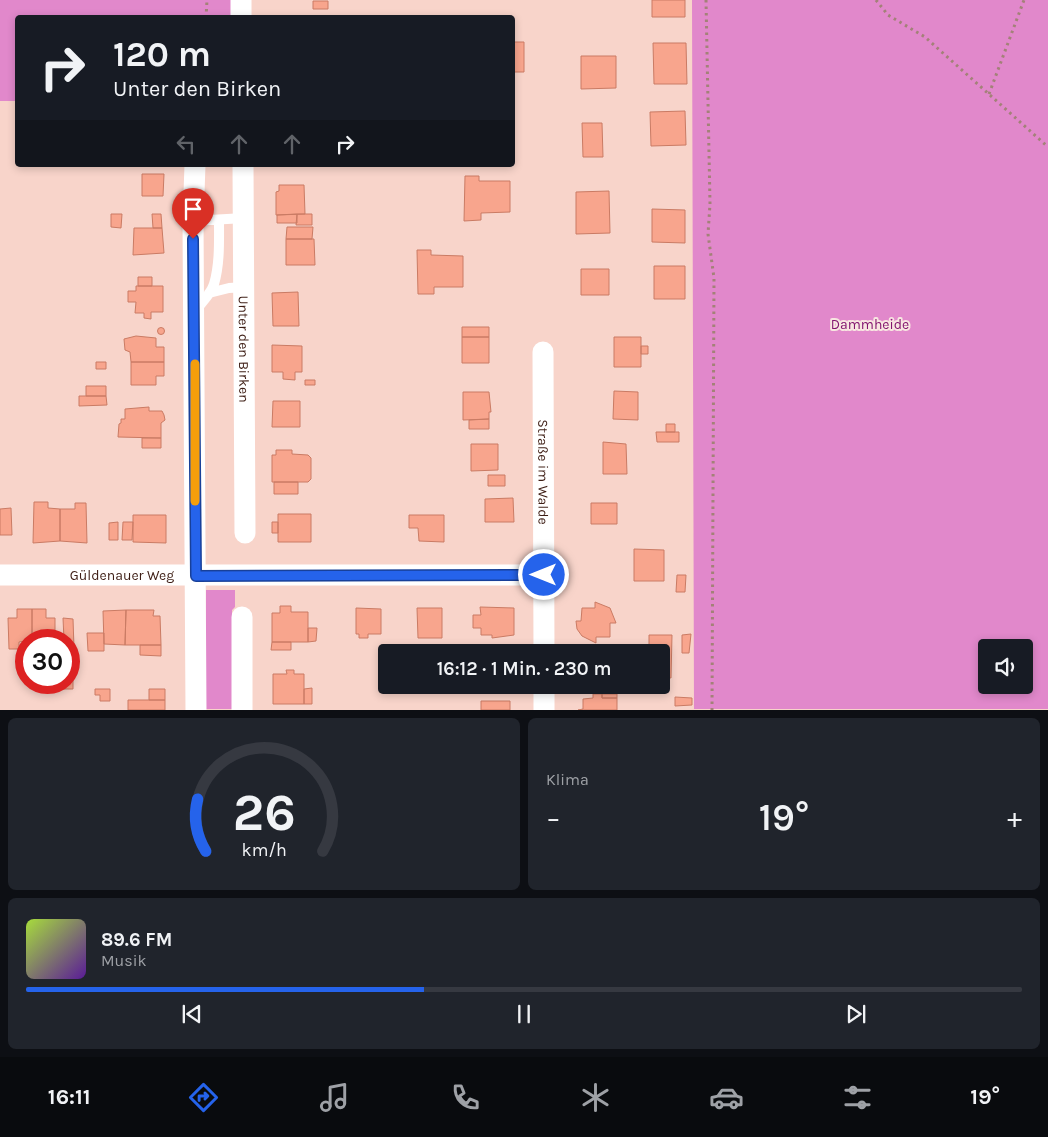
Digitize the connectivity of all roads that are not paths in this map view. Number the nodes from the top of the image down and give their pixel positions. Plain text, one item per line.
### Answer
1 (241, 0) edge
2 (242, 15) edge
3 (195, 167) edge
4 (243, 167) edge
5 (244, 218) junction
6 (219, 220) junction
7 (193, 221) junction
8 (245, 287) junction
9 (210, 293) junction
10 (195, 310) junction
11 (543, 352) dead end
12 (245, 533) dead end
13 (0, 575) edge
14 (544, 575) junction
15 (196, 576) junction
16 (242, 617) dead end
17 (544, 644) edge
18 (544, 694) edge
19 (196, 710) edge
20 (242, 710) edge
21 (544, 710) edge

1 - 2 street
3 - 7 street
4 - 5 street, Unter den Birken
5 - 6 lane
5 - 8 street, Unter den Birken
6 - 7 lane
6 - 9 lane
7 - 10 street
8 - 9 lane
8 - 12 street, Unter den Birken
9 - 10 lane
10 - 15 street
11 - 14 street, Straße im Walde
13 - 15 street, Güldenauer Weg
14 - 15 street, Güldenauer Weg
14 - 17 street, Straße im Walde
15 - 19 street
16 - 20 street
18 - 21 street

